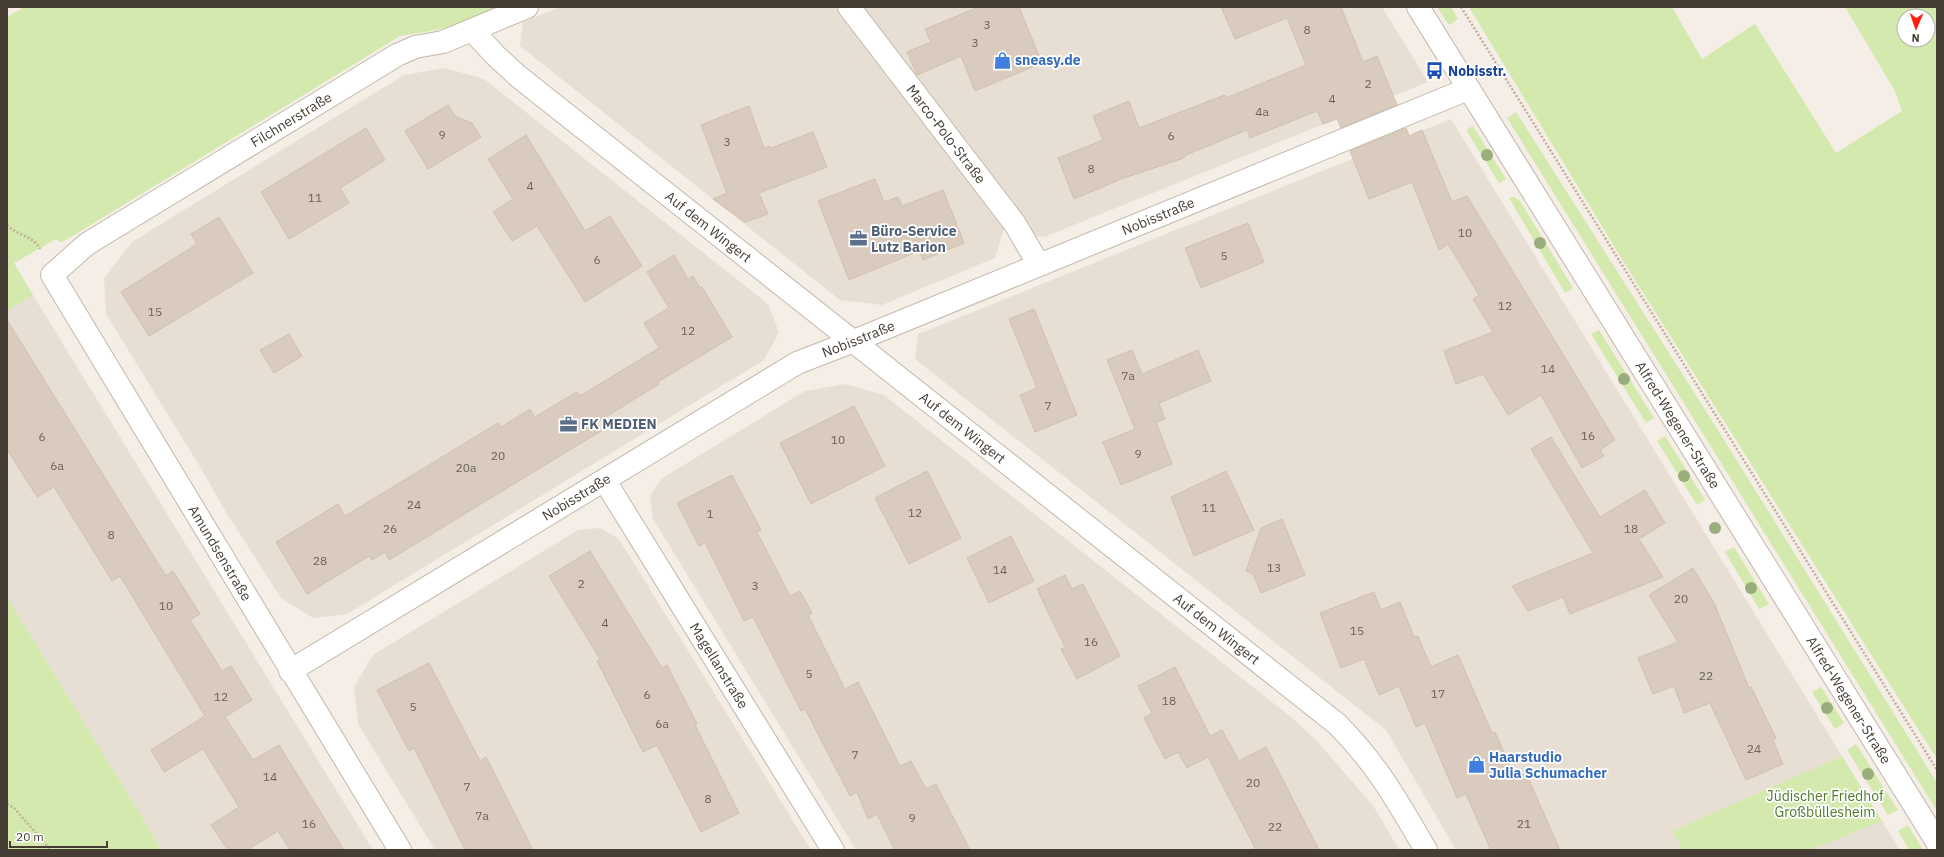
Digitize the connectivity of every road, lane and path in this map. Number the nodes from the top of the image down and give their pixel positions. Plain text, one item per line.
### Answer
1 (527, 7) edge
2 (850, 7) edge
3 (1418, 7) edge
4 (1461, 7) edge
5 (472, 30) junction
6 (1468, 89) junction
7 (7, 225) edge
8 (1039, 265) junction
9 (52, 274) junction
10 (854, 341) junction
11 (605, 481) junction
12 (290, 671) junction
13 (1937, 770) edge
14 (7, 804) edge
15 (1937, 842) edge
16 (51, 850) edge
17 (400, 850) edge
18 (833, 850) edge
19 (1426, 850) edge

1 - 5 street, Filchnerstraße
2 - 8 street, Marco-Polo-Straße
3 - 6 street, Alfred-Wegener-Straße
4 - 13 path
5 - 9 street, Filchnerstraße
5 - 10 street, Auf dem Wingert
6 - 8 street, Nobisstraße
6 - 15 street, Alfred-Wegener-Straße
7 - 9 path
8 - 10 street, Nobisstraße
9 - 12 street, Amundsenstraße
10 - 11 street, Nobisstraße
10 - 19 street, Auf dem Wingert
11 - 12 street, Nobisstraße
11 - 18 street, Magellanstraße
12 - 17 street, Amundsenstraße
14 - 16 path

